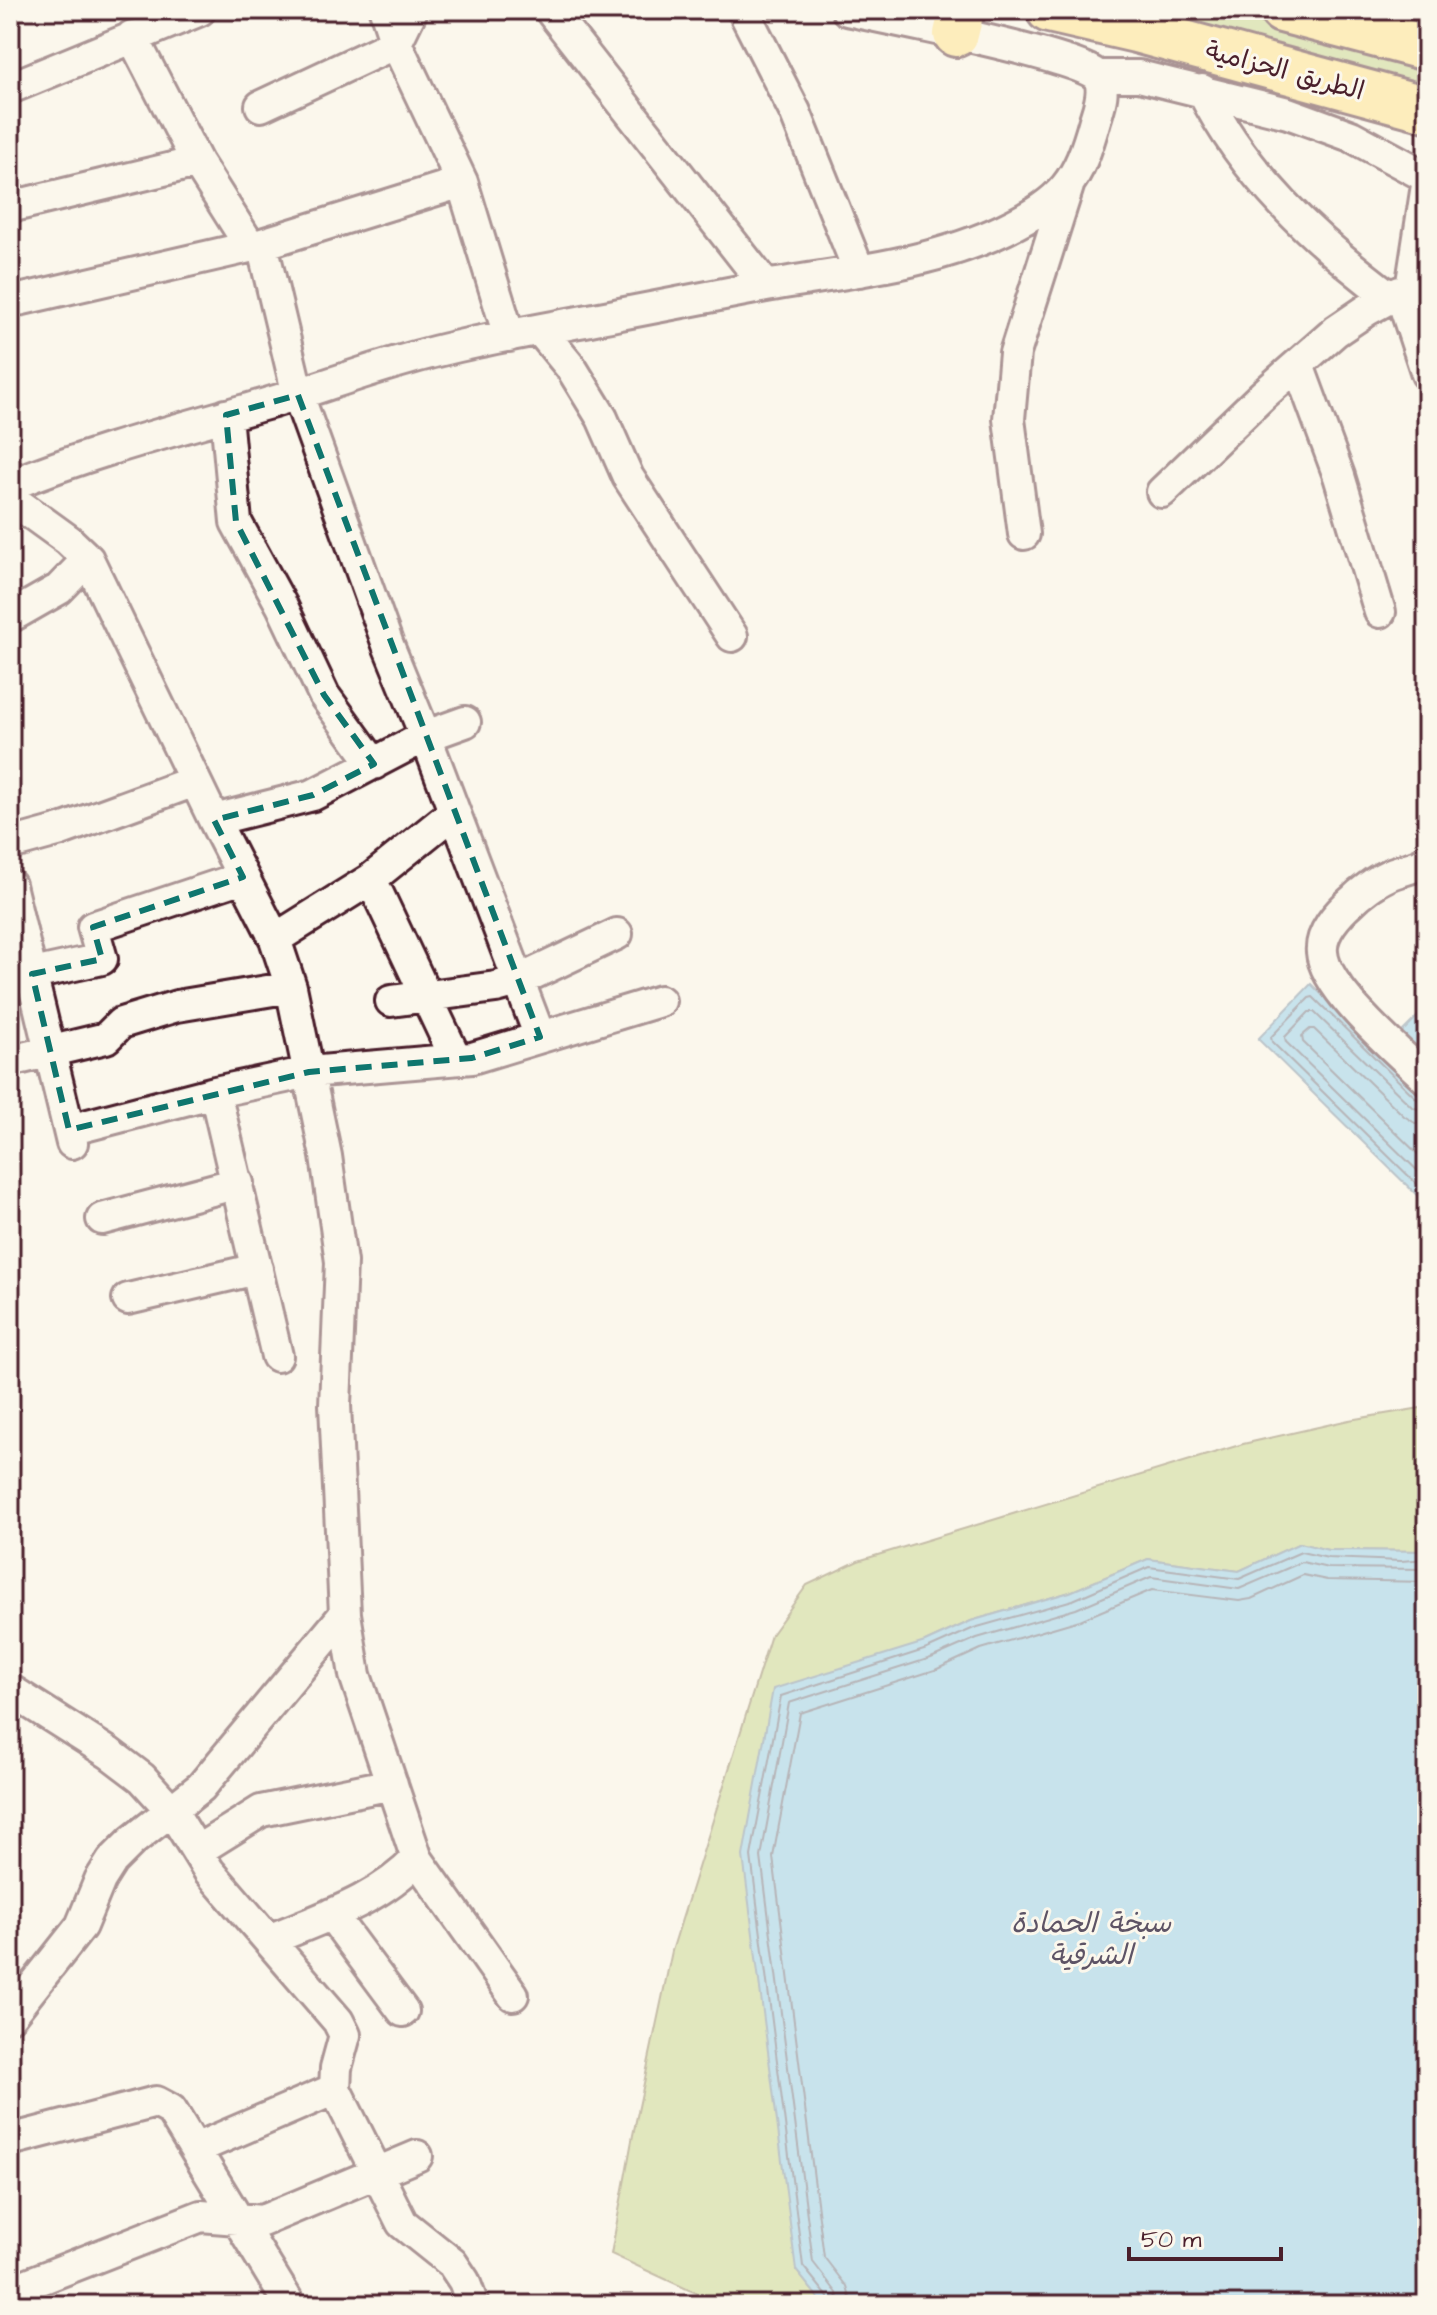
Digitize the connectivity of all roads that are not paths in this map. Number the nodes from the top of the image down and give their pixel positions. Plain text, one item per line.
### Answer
1 (200, 10) edge
2 (385, 10) edge
3 (412, 10) edge
4 (550, 10) edge
5 (743, 10) edge
6 (847, 10) edge
7 (1049, 10) edge
8 (1282, 10) edge
9 (168, 16) edge
10 (959, 22) edge
11 (132, 36) junction
12 (396, 43) junction
13 (1427, 48) edge
14 (1098, 76) junction
15 (10, 88) edge
16 (1202, 90) junction
17 (261, 106) dead end
18 (1427, 109) edge
19 (197, 162) junction
20 (1427, 177) edge
21 (462, 182) junction
22 (1427, 185) edge
23 (1068, 186) junction
24 (10, 207) edge
25 (256, 245) junction
26 (859, 271) junction
27 (766, 286) junction
28 (1407, 291) edge
29 (10, 302) edge
30 (540, 330) junction
31 (509, 336) junction
32 (1298, 365) junction
33 (1427, 374) edge
34 (298, 395) junction
35 (226, 415) junction
36 (10, 485) edge
37 (1162, 492) dead end
38 (10, 498) edge
39 (1024, 534) dead end
40 (88, 559) junction
41 (1380, 612) dead end
42 (10, 617) edge
43 (732, 636) dead end
44 (465, 722) dead end
45 (426, 736) junction
46 (374, 764) junction
47 (195, 781) junction
48 (454, 812) junction
49 (214, 820) junction
50 (10, 844) edge
51 (1427, 860) edge
52 (243, 877) junction
53 (371, 879) junction
54 (10, 885) edge
55 (617, 934) dead end
56 (275, 939) junction
57 (21, 977) edge
58 (518, 981) junction
59 (291, 987) junction
60 (426, 996) junction
61 (391, 1001) dead end
62 (660, 1001) dead end
63 (540, 1037) junction
64 (50, 1051) junction
65 (456, 1059) junction
66 (10, 1061) edge
67 (309, 1072) junction
68 (1427, 1079) edge
69 (215, 1092) junction
70 (238, 1183) junction
71 (102, 1219) dead end
72 (257, 1269) junction
73 (128, 1299) dead end
74 (277, 1356) dead end
75 (345, 1614) junction
76 (10, 1690) edge
77 (392, 1784) junction
78 (172, 1811) junction
79 (197, 1851) junction
80 (417, 1859) junction
81 (331, 1914) junction
82 (269, 1940) junction
83 (513, 1995) dead end
84 (403, 2011) dead end
85 (10, 2016) edge
86 (335, 2089) junction
87 (10, 2140) edge
88 (195, 2149) junction
89 (417, 2156) dead end
90 (376, 2173) junction
91 (237, 2218) junction
92 (10, 2291) edge
93 (290, 2305) edge
94 (473, 2305) edge

1 - 9 street
2 - 12 street
3 - 12 street
4 - 27 street
5 - 26 street
6 - 10 street
7 - 18 highway, الطريق الحزامية
8 - 13 highway
9 - 11 street
10 - 14 street
11 - 15 street
11 - 19 street
12 - 17 street
12 - 21 street
14 - 16 street
14 - 23 street
16 - 20 street
16 - 28 street
19 - 24 street
19 - 25 street
21 - 25 street
21 - 31 street
22 - 28 street
23 - 26 street
23 - 39 street
25 - 29 street
25 - 34 street
26 - 27 street
27 - 30 street
28 - 32 street
28 - 33 street
30 - 31 street
30 - 43 street
31 - 34 street
32 - 37 street
32 - 41 street
34 - 35 street
34 - 45 street
35 - 36 street
35 - 46 street
38 - 40 street
40 - 42 street
40 - 47 street
44 - 45 street
45 - 46 street
45 - 48 street
46 - 49 street
47 - 49 street
47 - 50 street
48 - 53 street
48 - 58 street
49 - 52 street
51 - 68 street
52 - 56 street
52 - 57 street
53 - 56 street
53 - 60 street
54 - 57 street
55 - 58 street
56 - 59 street
57 - 64 street
58 - 60 street
58 - 63 street
59 - 64 street
59 - 67 street
60 - 61 street
60 - 65 street
62 - 63 street
63 - 65 street
64 - 66 street
64 - 69 street
65 - 67 street
67 - 69 street
67 - 75 street
69 - 70 street
70 - 71 street
70 - 72 street
72 - 73 street
72 - 74 street
75 - 77 street
75 - 78 street
76 - 78 street
77 - 79 street
77 - 80 street
78 - 79 street
78 - 85 street
79 - 82 street
80 - 81 street
80 - 83 street
81 - 82 street
81 - 84 street
82 - 86 street
86 - 88 street
86 - 90 street
87 - 88 street
88 - 91 street
89 - 90 street
90 - 91 street
90 - 94 street
91 - 92 street
91 - 93 street

